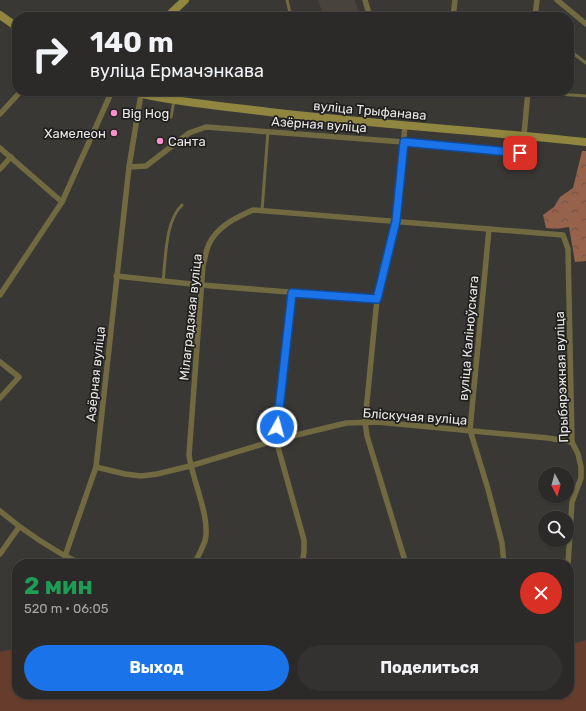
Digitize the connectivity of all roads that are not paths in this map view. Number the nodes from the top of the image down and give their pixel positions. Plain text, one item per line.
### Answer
1 (185, 0) edge
2 (287, 0) edge
3 (364, 0) edge
4 (454, 0) edge
5 (536, 0) edge
6 (557, 0) edge
7 (172, 12) edge
8 (290, 12) edge
9 (368, 12) edge
10 (453, 12) edge
11 (535, 12) edge
12 (572, 12) edge
13 (574, 14) edge
14 (0, 15) edge
15 (12, 24) edge
16 (586, 24) edge
17 (574, 54) edge
18 (586, 63) edge
19 (574, 95) edge
20 (16, 96) edge
21 (110, 96) edge
22 (141, 96) edge
23 (174, 96) edge
24 (181, 96) edge
25 (528, 96) edge
26 (586, 96) edge
27 (0, 114) edge
28 (171, 117) dead end
29 (405, 125) junction
30 (268, 131) junction
31 (524, 135) junction
32 (404, 142) junction
33 (586, 142) edge
34 (0, 148) edge
35 (520, 153) dead end
36 (11, 157) junction
37 (129, 167) junction
38 (0, 169) edge
39 (62, 202) junction
40 (182, 205) dead end
41 (262, 211) junction
42 (396, 221) junction
43 (489, 229) junction
44 (563, 235) joint
45 (116, 276) junction
46 (163, 281) junction
47 (201, 285) junction
48 (292, 293) junction
49 (0, 295) edge
50 (377, 299) junction
51 (0, 362) edge
52 (0, 398) edge
53 (365, 422) junction
54 (470, 430) junction
55 (276, 440) junction
56 (572, 442) junction
57 (190, 466) junction
58 (96, 467) junction
59 (0, 511) edge
60 (20, 527) junction
61 (0, 554) edge
62 (65, 556) junction
63 (71, 559) edge
64 (196, 559) edge
65 (303, 559) edge
66 (404, 559) edge
67 (504, 559) edge
68 (568, 559) edge

1 - 7 street
2 - 8 lane
3 - 9 street
4 - 10 street
5 - 11 street
6 - 12 street
13 - 16 street
14 - 15 street
17 - 18 lane
19 - 26 lane
20 - 27 street
21 - 39 street
22 - 37 street, Азёрная вуліца
23 - 28 lane
24 - 29 street, вуліца Трыфанава
25 - 31 street
29 - 31 street, вуліца Трыфанава
29 - 32 street
30 - 32 street, Азёрная вуліца
30 - 37 street, Азёрная вуліца
30 - 41 lane
31 - 33 street, вуліца Трыфанава
32 - 35 street, Азёрная вуліца
32 - 42 street
34 - 36 street
36 - 38 street
36 - 39 street
37 - 45 street, Азёрная вуліца
39 - 49 street
40 - 46 lane
41 - 42 street, Мілаградзкая вуліца
41 - 47 street, Мілаградзкая вуліца
42 - 43 street, Мілаградзкая вуліца
42 - 50 street
43 - 44 street, Мілаградзкая вуліца
43 - 54 street, вуліца Каліноўскага
44 - 56 street, Прыбярэжная вуліца
45 - 46 street
45 - 58 street, Азёрная вуліца
46 - 47 street
47 - 48 street
47 - 57 street, Мілаградзкая вуліца
48 - 50 street
48 - 55 street
50 - 53 street
51 - 52 street
53 - 54 street, Бліскучая вуліца
53 - 55 street, Бліскучая вуліца
53 - 66 street
54 - 56 street, Бліскучая вуліца
54 - 67 street, вуліца Каліноўскага
55 - 57 street, Бліскучая вуліца
55 - 65 street
56 - 68 street, Прыбярэжная вуліца
57 - 58 street, Бліскучая вуліца
57 - 64 street, Мілаградзкая вуліца
58 - 62 street, Азёрная вуліца
59 - 60 street
60 - 61 street
60 - 62 street
62 - 63 street

